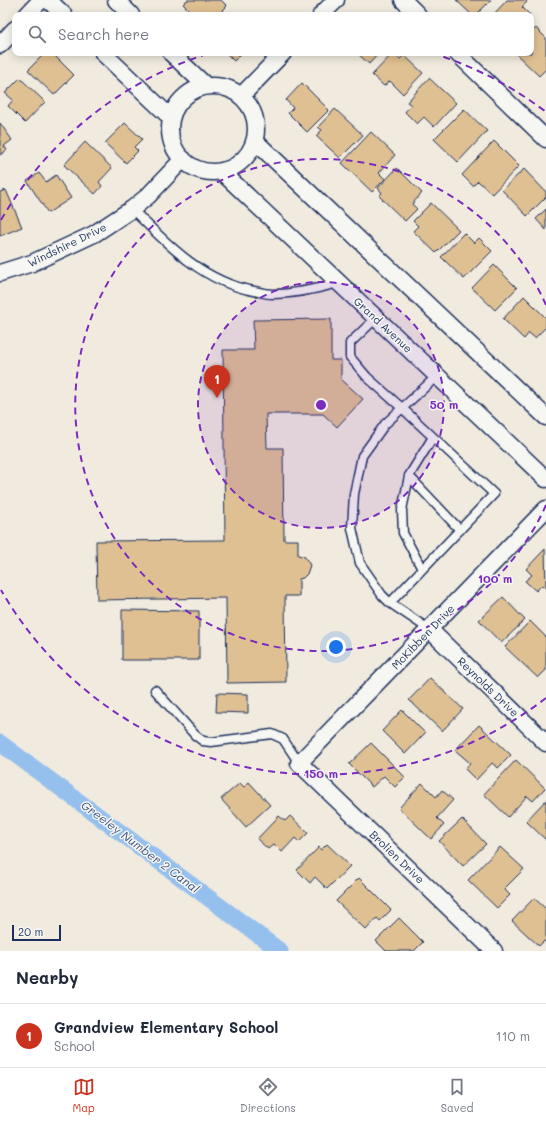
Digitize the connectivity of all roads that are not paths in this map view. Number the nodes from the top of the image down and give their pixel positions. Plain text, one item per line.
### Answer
1 (41, 0) edge
2 (48, 0) edge
3 (116, 0) edge
4 (336, 0) edge
5 (403, 0) edge
6 (30, 12) edge
7 (61, 12) edge
8 (128, 12) edge
9 (324, 12) edge
10 (415, 12) edge
11 (12, 32) edge
12 (0, 45) edge
13 (106, 56) edge
14 (174, 56) edge
15 (280, 56) edge
16 (460, 56) edge
17 (205, 85) junction
18 (241, 96) junction
19 (170, 117) junction
20 (546, 139) edge
21 (255, 141) junction
22 (183, 160) junction
23 (221, 171) junction
24 (132, 209) junction
25 (0, 273) edge
26 (338, 283) junction
27 (376, 318) junction
28 (437, 376) junction
29 (402, 408) junction
30 (546, 417) edge
31 (433, 437) junction
32 (409, 476) junction
33 (546, 479) edge
34 (546, 509) edge
35 (460, 530) junction
36 (422, 569) junction
37 (390, 603) junction
38 (430, 630) junction
39 (155, 690) dead end
40 (546, 743) edge
41 (299, 763) junction
42 (494, 951) edge

1 - 6 street
2 - 7 street
3 - 8 street
4 - 9 street
5 - 10 street
11 - 12 street
13 - 19 street
14 - 17 street
15 - 18 street
16 - 20 street
17 - 18 street
17 - 19 street
18 - 21 street
19 - 22 street
21 - 23 street
21 - 30 street
22 - 23 street
22 - 24 street, Windshire Drive
23 - 26 street, Grand Avenue
24 - 25 street, Windshire Drive
24 - 26 lane
26 - 27 street, Grand Avenue
27 - 28 street, Grand Avenue
27 - 29 lane
28 - 29 lane
28 - 33 street, Grand Avenue
29 - 31 lane
29 - 37 lane
31 - 32 lane
31 - 35 lane
32 - 35 lane
32 - 36 lane
34 - 38 street, McKibben Drive
35 - 36 lane
36 - 37 lane
37 - 38 lane
38 - 40 street, Reynolds Drive
38 - 41 street, McKibben Drive
39 - 41 lane
41 - 42 street, Brolien Drive

